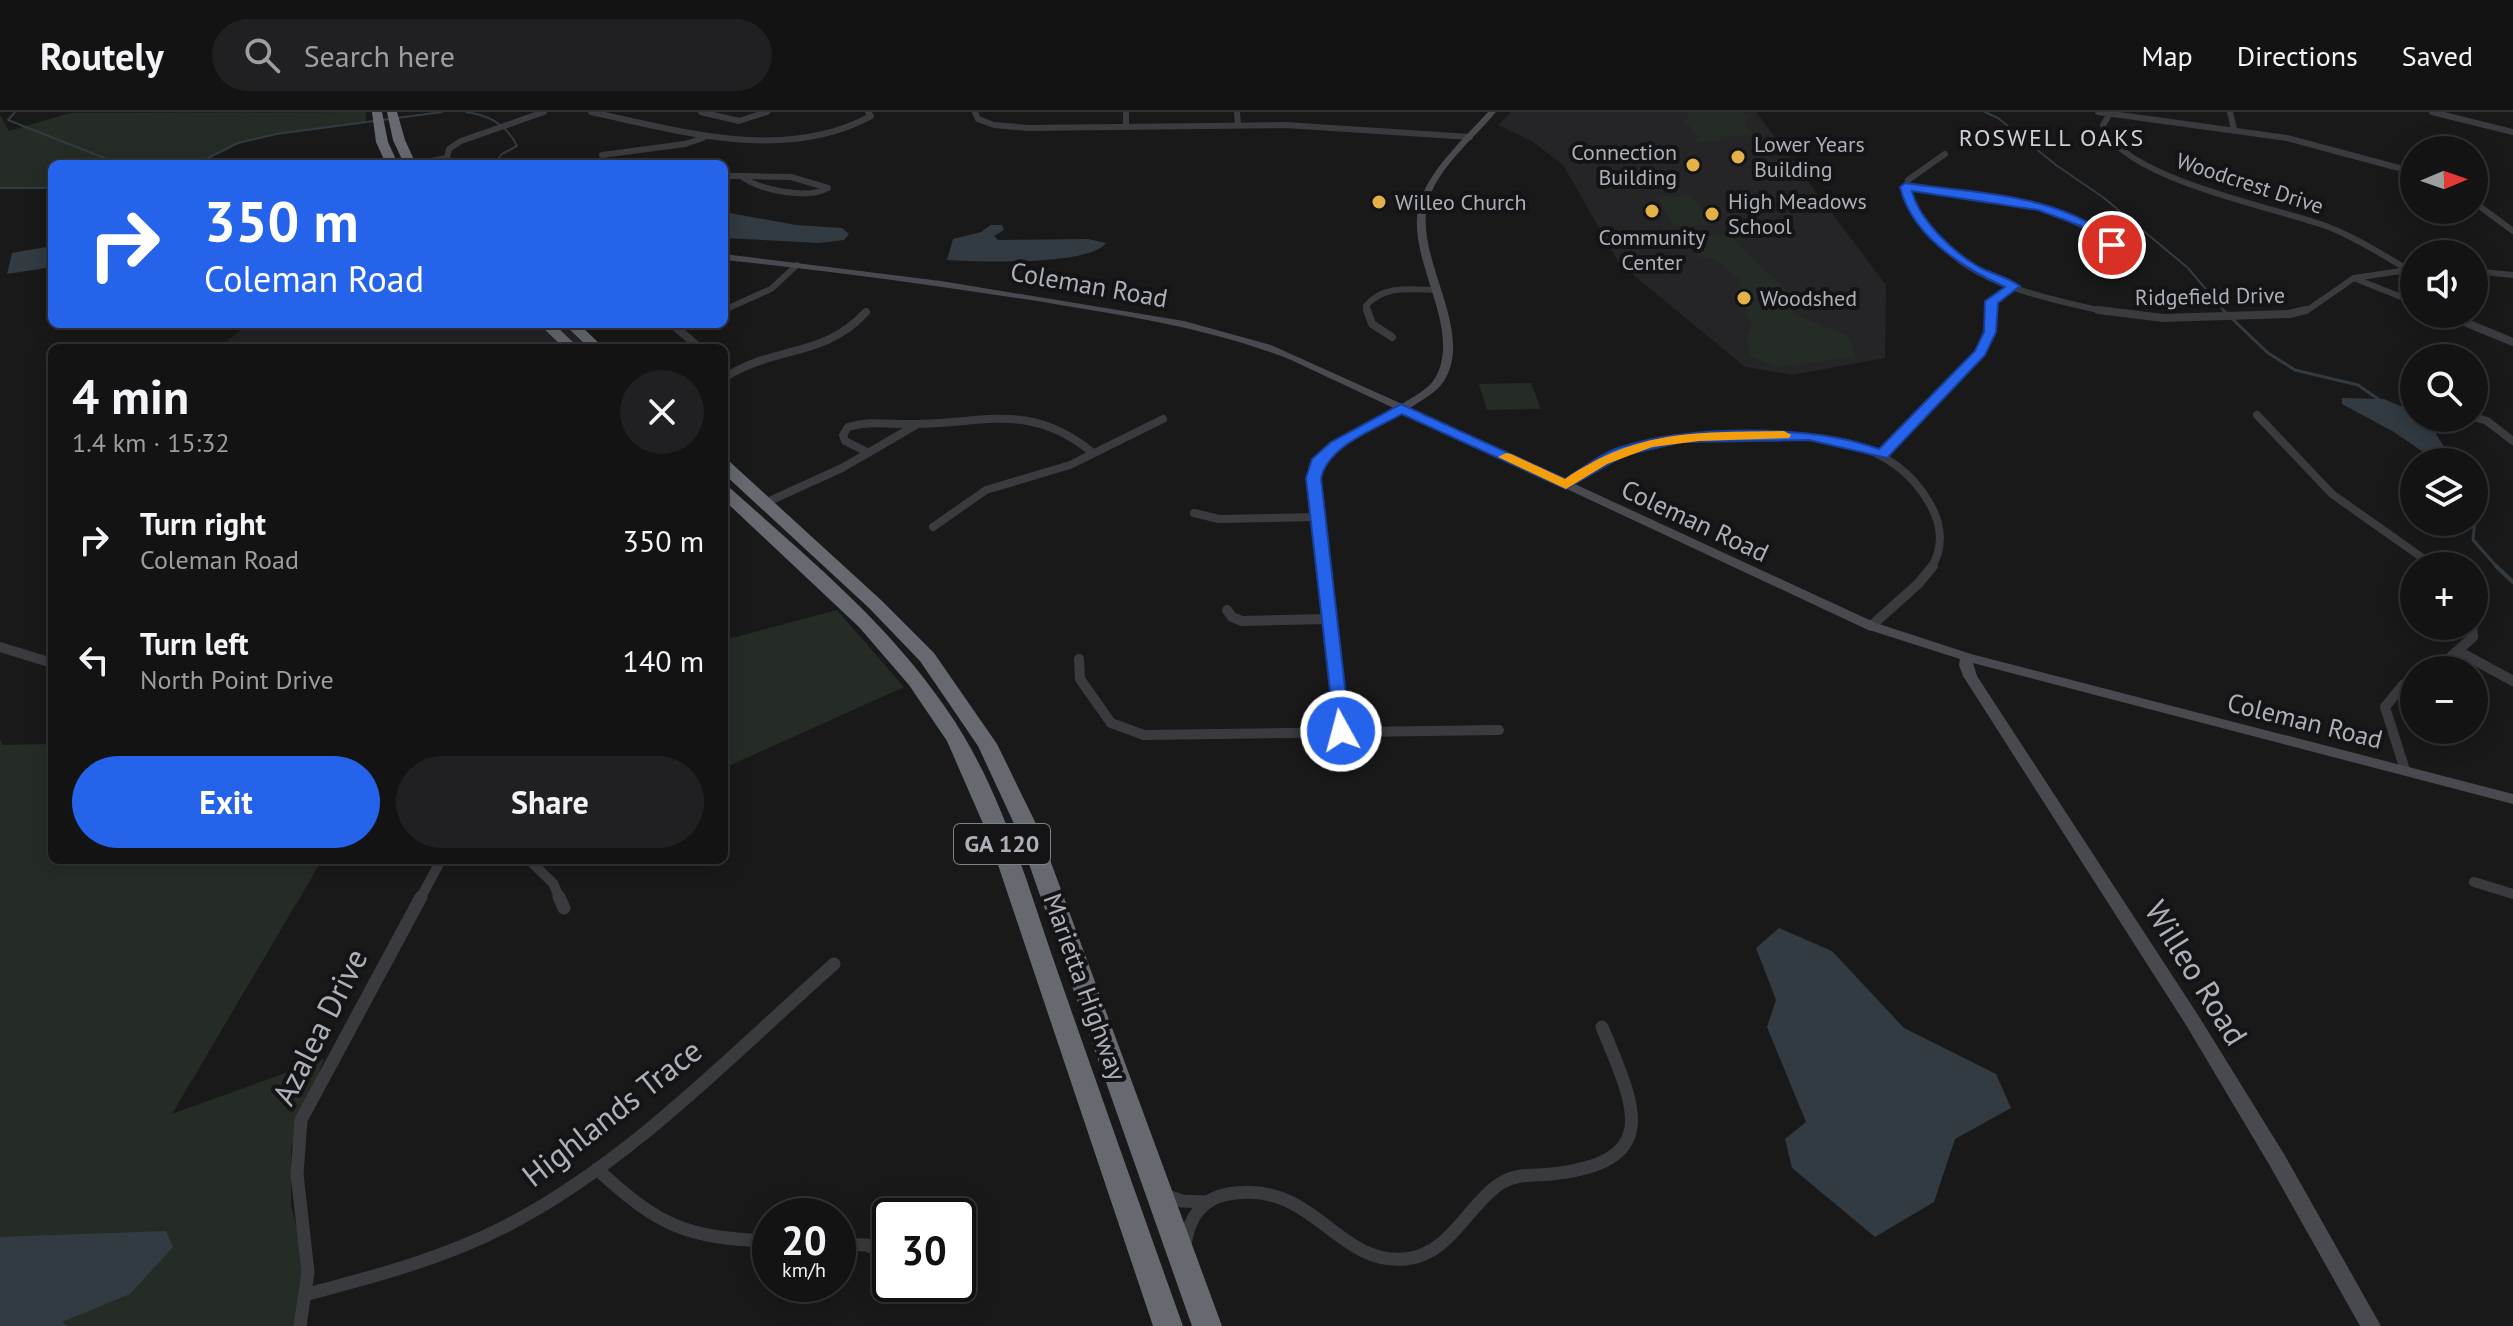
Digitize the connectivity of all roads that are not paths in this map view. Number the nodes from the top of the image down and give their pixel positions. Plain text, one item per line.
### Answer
1 (544, 112) edge
2 (591, 112) edge
3 (701, 112) edge
4 (767, 112) edge
5 (868, 112) edge
6 (975, 112) edge
7 (1126, 112) edge
8 (1237, 112) edge
9 (1492, 112) edge
10 (2098, 112) edge
11 (2230, 112) edge
12 (2432, 112) edge
13 (377, 114) edge
14 (392, 114) edge
15 (2109, 115) junction
16 (1238, 125) junction
17 (1126, 127) junction
18 (2234, 129) junction
19 (2513, 132) edge
20 (705, 137) junction
21 (1470, 137) junction
22 (1945, 154) dead end
23 (602, 155) dead end
24 (390, 160) edge
25 (410, 160) edge
26 (448, 160) edge
27 (2400, 168) edge
28 (728, 176) edge
29 (741, 176) junction
30 (1905, 187) junction
31 (2488, 212) edge
32 (2513, 231) edge
33 (2112, 245) dead end
34 (728, 257) edge
35 (2400, 264) edge
36 (797, 265) junction
37 (2400, 271) edge
38 (2488, 272) edge
39 (2513, 275) edge
40 (2354, 278) junction
41 (2014, 286) junction
42 (1435, 290) junction
43 (2400, 296) edge
44 (728, 308) edge
45 (866, 312) dead end
46 (550, 328) edge
47 (575, 328) edge
48 (678, 328) edge
49 (2479, 328) edge
50 (1392, 337) dead end
51 (2513, 342) edge
52 (568, 344) edge
53 (593, 344) edge
54 (696, 344) edge
55 (728, 367) edge
56 (733, 370) junction
57 (728, 374) edge
58 (1401, 409) junction
59 (2257, 415) dead end
60 (1163, 419) dead end
61 (2488, 422) edge
62 (918, 424) junction
63 (2513, 441) edge
64 (867, 452) junction
65 (1092, 452) junction
66 (1882, 455) junction
67 (728, 469) edge
68 (1566, 485) junction
69 (728, 495) edge
70 (765, 503) junction
71 (1194, 513) dead end
72 (1317, 517) junction
73 (933, 527) dead end
74 (2414, 552) edge
75 (1227, 610) dead end
76 (1328, 619) junction
77 (1871, 626) junction
78 (2470, 640) edge
79 (0, 647) edge
80 (2458, 651) junction
81 (2451, 656) edge
82 (1967, 657) junction
83 (1079, 659) dead end
84 (48, 662) edge
85 (2513, 681) edge
86 (2400, 689) edge
87 (1499, 730) dead end
88 (1341, 731) junction
89 (2405, 770) junction
90 (2513, 799) edge
91 (439, 864) edge
92 (533, 864) edge
93 (2474, 882) dead end
94 (2513, 894) edge
95 (564, 908) dead end
96 (834, 964) dead end
97 (1602, 1027) dead end
98 (597, 1169) junction
99 (1159, 1192) junction
100 (1205, 1202) junction
101 (752, 1239) edge
102 (1184, 1261) junction
103 (308, 1294) junction
104 (300, 1326) edge
105 (1168, 1326) edge
106 (1207, 1326) edge
107 (2371, 1326) edge

1 - 26 street
2 - 20 street
3 - 4 street
5 - 20 street
6 - 17 street
7 - 17 street
8 - 16 street
9 - 21 street
10 - 15 street
11 - 18 street
12 - 19 street
13 - 24 highway
14 - 25 highway
15 - 18 street
15 - 35 street, Woodcrest Drive
16 - 17 street
16 - 21 street
18 - 27 street
20 - 23 street
21 - 42 street
22 - 30 street
28 - 29 street
29 - 29 street
30 - 33 street
30 - 41 street, Ridgefield Drive
31 - 32 street
34 - 36 street, Coleman Road
36 - 44 street
36 - 58 street, Coleman Road
37 - 40 street, Ridgefield Drive
38 - 39 street
40 - 41 street, Ridgefield Drive
40 - 43 street
41 - 66 street
42 - 50 street
42 - 58 street
45 - 56 street
46 - 52 highway
47 - 53 highway
48 - 54 street
49 - 51 street
55 - 56 street
56 - 57 street
58 - 68 street, Coleman Road
58 - 72 street
59 - 74 street
60 - 65 street
61 - 63 street
62 - 64 street
62 - 64 street
62 - 65 street
64 - 70 street
65 - 73 street
66 - 68 street
66 - 77 street
67 - 70 highway, Marietta Highway / GA 120
68 - 77 street, Coleman Road
69 - 105 highway, Marietta Highway / GA 120
70 - 99 highway, Marietta Highway / GA 120
71 - 72 street
72 - 76 street
75 - 76 street
76 - 88 street
77 - 82 street, Coleman Road
78 - 80 street
79 - 84 street
80 - 81 street
80 - 85 street
82 - 89 street, Coleman Road
82 - 107 street, Willeo Road
83 - 88 street
86 - 89 street
87 - 88 street
89 - 90 street, Coleman Road
91 - 103 street, Azalea Drive
92 - 95 street
93 - 94 street
96 - 98 street, Highlands Trace
97 - 100 street
98 - 101 street
98 - 103 street, Highlands Trace
99 - 100 street
99 - 102 highway, Marietta Highway / GA 120
100 - 102 street
102 - 106 highway, Marietta Highway / GA 120
103 - 104 street, Azalea Drive

